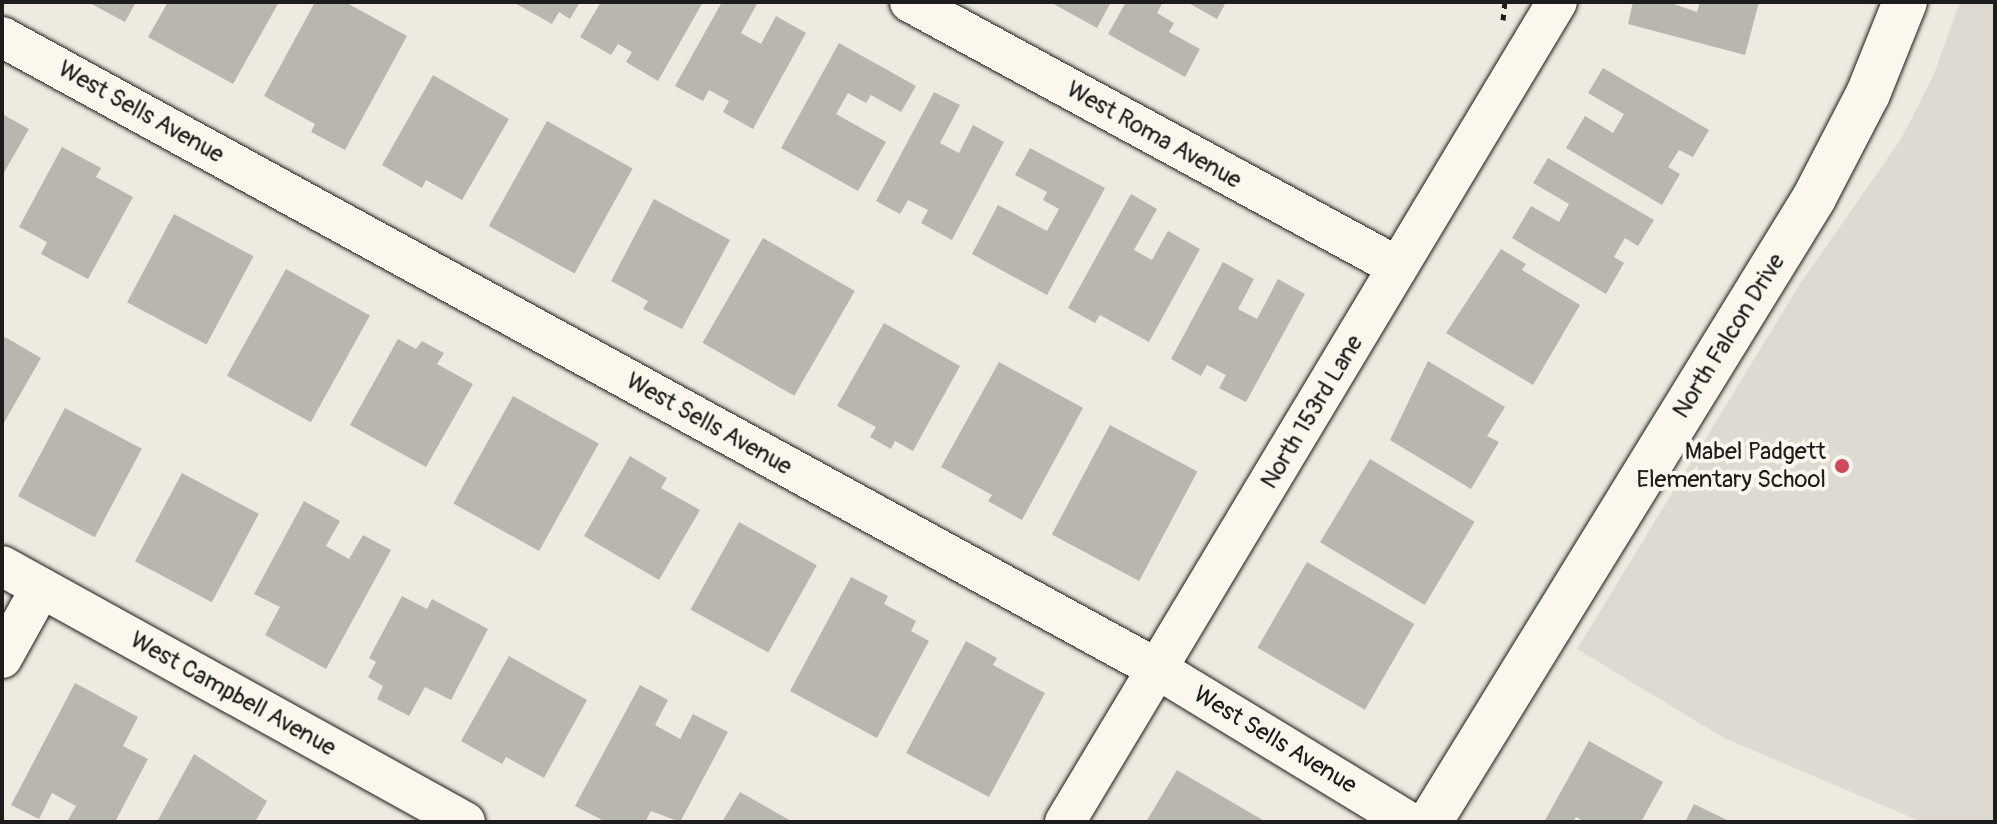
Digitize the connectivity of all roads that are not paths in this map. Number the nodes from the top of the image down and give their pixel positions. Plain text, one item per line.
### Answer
1 (910, 2) edge
2 (1557, 2) edge
3 (1905, 2) edge
4 (2, 37) edge
5 (1398, 267) junction
6 (2, 566) edge
7 (41, 588) junction
8 (2, 658) edge
9 (1159, 670) junction
10 (465, 822) edge
11 (1065, 822) edge
12 (1409, 822) edge
13 (1430, 822) edge

1 - 5 street, West Roma Avenue
2 - 5 street, North 153rd Lane
3 - 13 street, North Falcon Drive
4 - 9 street, West Sells Avenue
5 - 9 street, North 153rd Lane
6 - 7 street, West Campbell Avenue
7 - 8 street
7 - 10 street, West Campbell Avenue
9 - 11 street, North 153rd Lane
9 - 12 street, West Sells Avenue

